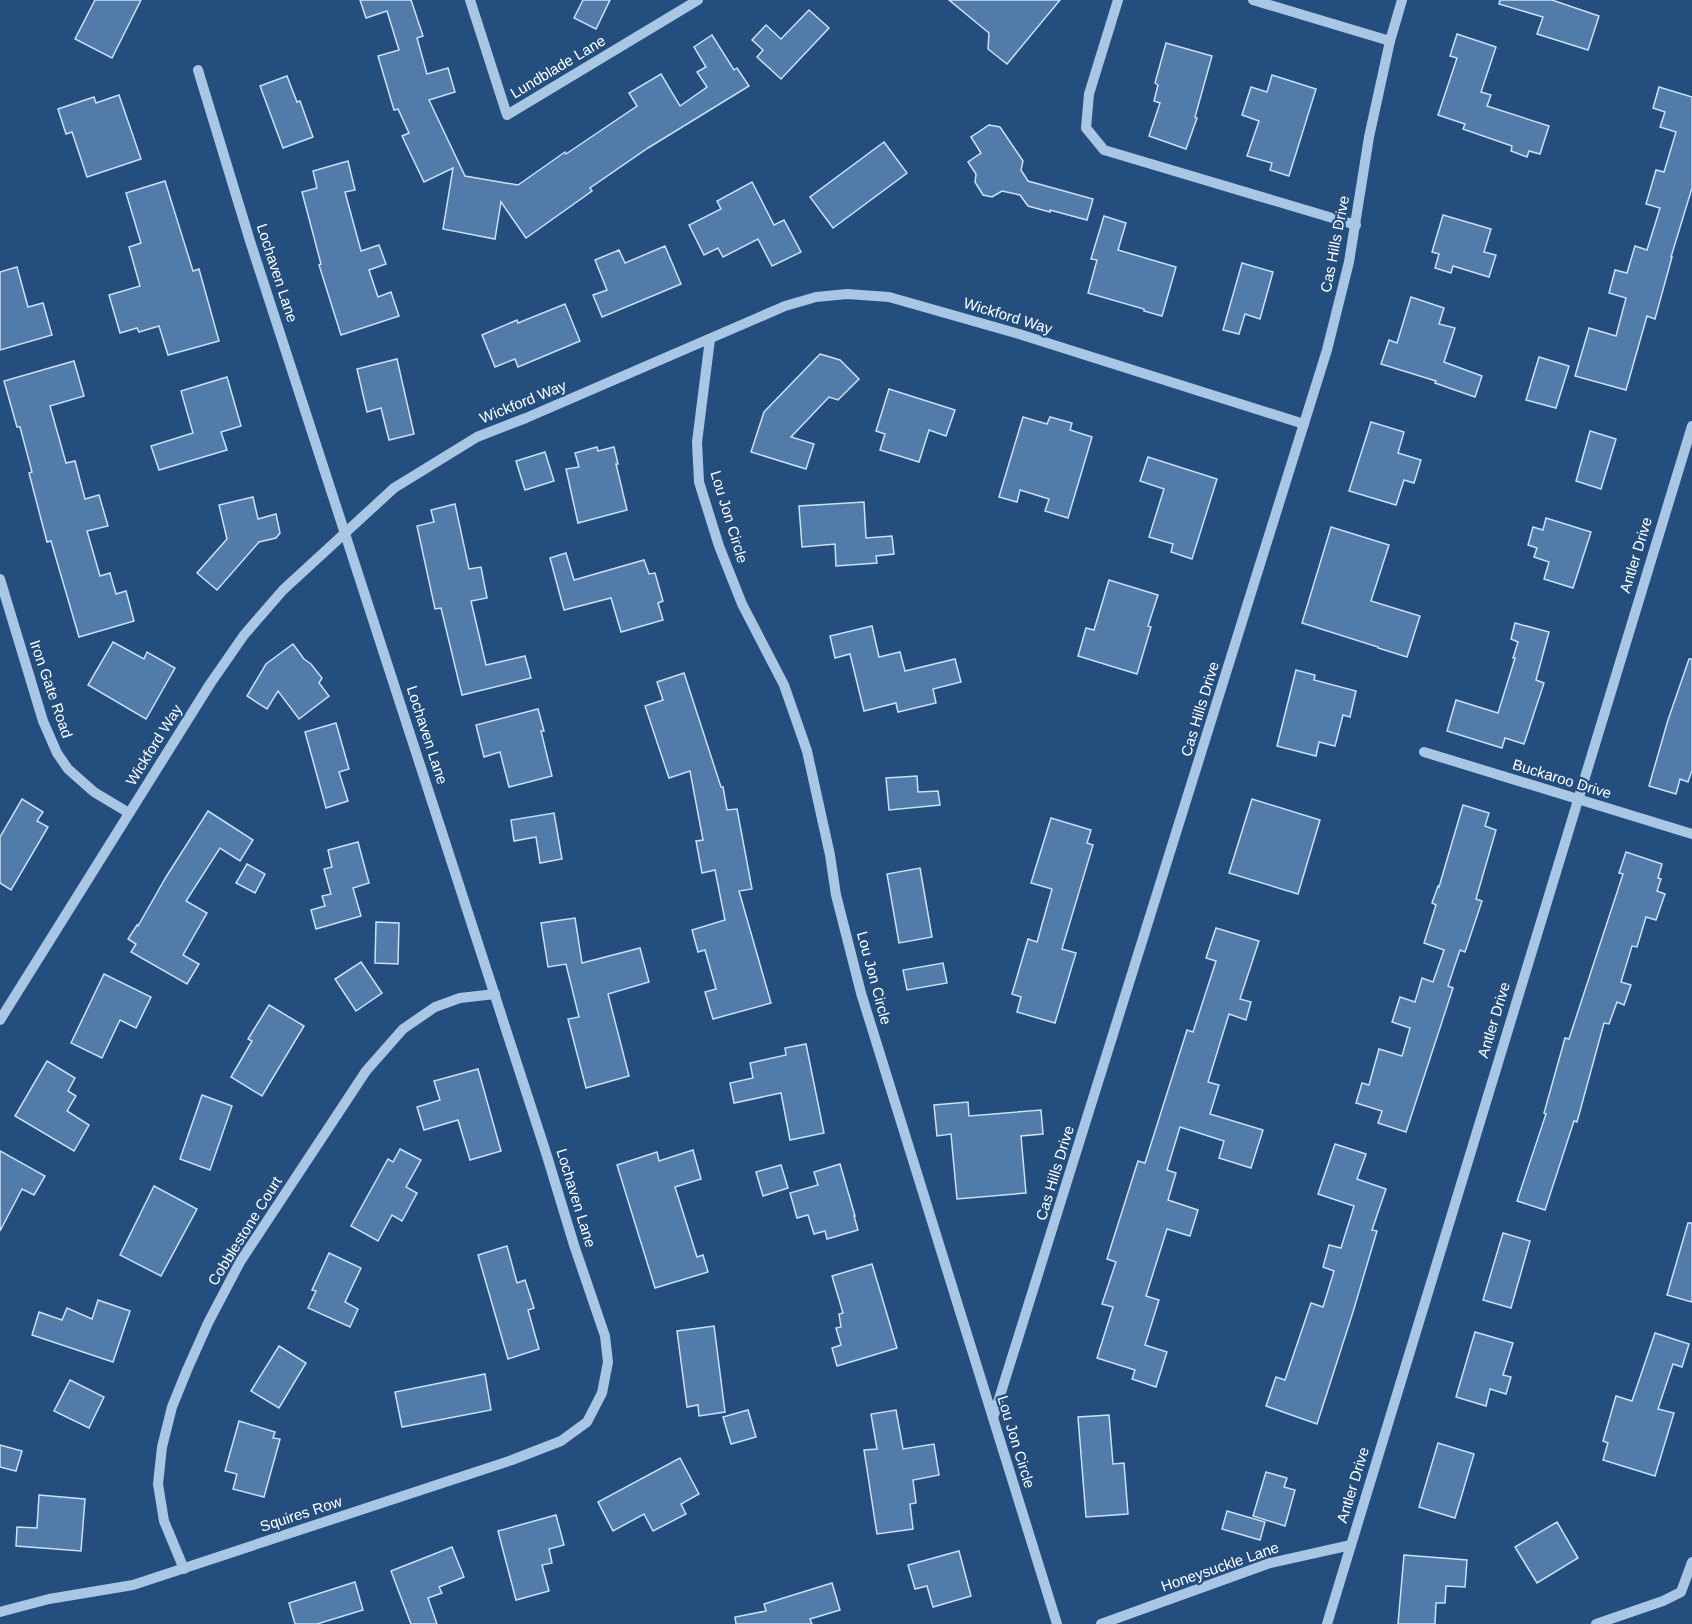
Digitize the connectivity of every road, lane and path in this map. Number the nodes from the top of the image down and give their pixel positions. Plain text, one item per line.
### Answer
1 (470, 0) edge
2 (698, 0) edge
3 (1118, 0) edge
4 (1253, 0) edge
5 (1402, 0) edge
6 (1390, 41) junction
7 (198, 70) dead end
8 (1356, 225) junction
9 (710, 339) junction
10 (1304, 424) junction
11 (1692, 426) edge
12 (346, 532) junction
13 (0, 579) edge
14 (1424, 752) dead end
15 (1577, 799) junction
16 (129, 813) junction
17 (1692, 834) edge
18 (495, 994) junction
19 (0, 1020) edge
20 (594, 1409) joint
21 (993, 1418) junction
22 (1351, 1545) junction
23 (1692, 1562) edge
24 (184, 1569) junction
25 (0, 1612) edge
26 (1328, 1622) edge
27 (1057, 1624) edge
28 (1101, 1624) edge
29 (1596, 1624) edge

1 - 2 street, Lundblade Lane
3 - 8 street
4 - 6 street
5 - 6 street, Cas Hills Drive
6 - 8 street, Cas Hills Drive
7 - 12 street, Lochaven Lane
8 - 10 street, Cas Hills Drive
9 - 10 street, Wickford Way
9 - 12 street, Wickford Way
9 - 21 street, Lou Jon Circle
10 - 21 street, Cas Hills Drive
11 - 15 street, Antler Drive
12 - 16 street, Wickford Way
12 - 18 street, Lochaven Lane
13 - 16 street, Iron Gate Road
14 - 15 street, Buckaroo Drive
15 - 17 street, Buckaroo Drive
15 - 22 street, Antler Drive
16 - 19 street, Wickford Way
18 - 20 street, Lochaven Lane
18 - 24 street, Cobblestone Court
20 - 24 street, Squires Row
21 - 27 street, Lou Jon Circle
22 - 26 street, Antler Drive
22 - 28 street, Honeysuckle Lane
23 - 29 street
24 - 25 street, Squires Row

